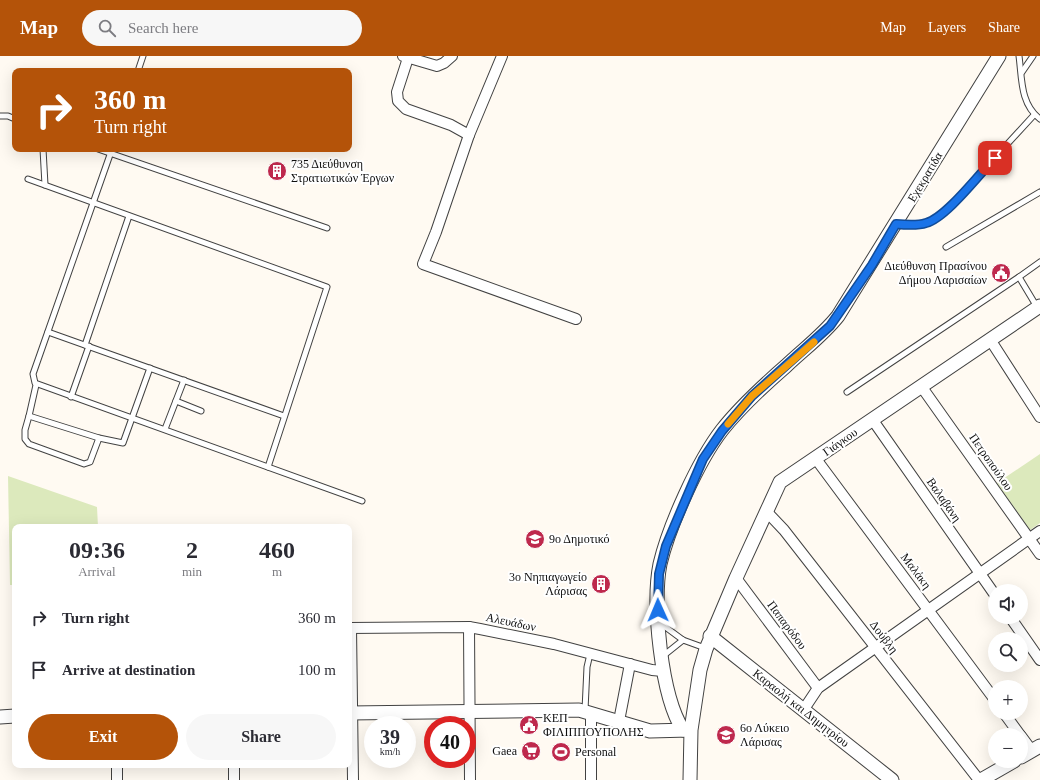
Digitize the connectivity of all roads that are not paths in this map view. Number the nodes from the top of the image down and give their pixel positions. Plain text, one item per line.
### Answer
1 (143, 56) edge
2 (452, 56) edge
3 (502, 56) edge
4 (999, 56) edge
5 (1019, 56) edge
6 (1033, 56) edge
7 (405, 57) edge
8 (139, 68) edge
9 (1022, 72) junction
10 (1034, 114) junction
11 (0, 116) edge
12 (12, 118) edge
13 (1040, 119) edge
14 (468, 135) junction
15 (42, 152) edge
16 (111, 152) edge
17 (114, 152) edge
18 (28, 179) dead end
19 (45, 185) junction
20 (1040, 192) edge
21 (94, 203) junction
22 (129, 216) junction
23 (896, 224) junction
24 (327, 228) dead end
25 (946, 247) dead end
26 (1040, 262) edge
27 (1019, 277) junction
28 (1039, 308) edge
29 (576, 319) dead end
30 (48, 332) junction
31 (991, 340) junction
32 (87, 346) junction
33 (150, 368) junction
34 (184, 380) junction
35 (36, 385) junction
36 (921, 386) junction
37 (847, 392) dead end
38 (71, 397) junction
39 (176, 401) junction
40 (201, 411) dead end
41 (29, 416) junction
42 (284, 416) junction
43 (132, 417) junction
44 (1040, 417) edge
45 (872, 419) junction
46 (165, 429) junction
47 (99, 438) junction
48 (816, 458) junction
49 (268, 467) junction
50 (362, 501) dead end
51 (766, 511) junction
52 (1040, 531) edge
53 (1030, 539) junction
54 (1040, 554) edge
55 (980, 574) junction
56 (736, 578) junction
57 (988, 585) edge
58 (928, 609) junction
59 (659, 622) junction
60 (1015, 624) edge
61 (469, 627) junction
62 (352, 628) edge
63 (710, 636) junction
64 (683, 640) junction
65 (875, 647) junction
66 (706, 649) junction
67 (590, 654) junction
68 (662, 657) junction
69 (1040, 660) edge
70 (630, 664) junction
71 (663, 671) junction
72 (818, 688) junction
73 (988, 690) edge
74 (804, 709) junction
75 (470, 711) junction
76 (352, 712) edge
77 (588, 712) junction
78 (12, 716) edge
79 (0, 717) edge
80 (1009, 720) edge
81 (619, 721) junction
82 (1016, 728) edge
83 (687, 730) junction
84 (352, 746) edge
85 (117, 768) edge
86 (234, 768) edge
87 (1001, 768) edge
88 (890, 779) edge
89 (117, 780) edge
90 (234, 780) edge
91 (353, 780) edge
92 (470, 780) edge
93 (591, 780) edge
94 (690, 780) edge
95 (980, 780) edge

1 - 8 lane
2 - 7 street
3 - 14 street
4 - 23 street, Εχεκρατίδα
5 - 9 lane
6 - 9 lane
7 - 14 street
9 - 10 lane
10 - 13 lane
10 - 23 lane
11 - 12 lane
14 - 29 street
15 - 19 lane
16 - 21 lane
17 - 24 lane
18 - 19 lane
19 - 21 lane
20 - 25 lane
21 - 22 lane
21 - 30 lane
22 - 32 lane
22 - 42 lane
23 - 59 street, Εχεκρατίδα
26 - 27 lane
27 - 28 lane
27 - 37 lane
28 - 31 street, Γιάγκου
30 - 32 lane
30 - 35 lane
31 - 36 street, Γιάγκου
31 - 44 street
32 - 33 lane
32 - 38 lane
33 - 34 lane
33 - 43 lane
34 - 39 lane
34 - 42 lane
35 - 38 lane
35 - 41 lane
36 - 45 street, Γιάγκου
36 - 53 street, Πετροπούλου
38 - 43 lane
39 - 40 lane
39 - 46 lane
41 - 47 lane
41 - 47 lane
42 - 49 lane
43 - 46 lane
43 - 47 lane
45 - 48 street, Γιάγκου
45 - 55 street, Βαλαβάνη
46 - 49 lane
48 - 51 street, Γιάγκου
48 - 58 street, Μαλάκη
49 - 50 lane
51 - 56 street, Γιάγκου
51 - 65 street, Δούβλη
52 - 53 street
53 - 54 street, Πετροπούλου
53 - 55 street
55 - 57 street, Βαλαβάνη
55 - 58 street
56 - 63 street, Γιάγκου
56 - 72 street, Παπαρόδου
58 - 65 street
58 - 73 street, Μαλάκη
59 - 64 lane
59 - 68 street, Εχεκρατίδα
60 - 69 street
61 - 62 street, Αλευάδων
61 - 67 street, Αλευάδων
61 - 75 street
63 - 66 street, Γιάγκου
63 - 74 street, Καραολή και Δημητρίου
64 - 66 lane
64 - 68 lane
65 - 72 street
65 - 95 street, Δούβλη
66 - 83 street, Γιάγκου
67 - 70 street, Αλευάδων
67 - 77 lane
68 - 71 street, Εχεκρατίδα
70 - 71 street, Αλευάδων
70 - 81 street
71 - 83 street, Εχεκρατίδα
72 - 74 street
74 - 88 street, Καραολή και Δημητρίου
75 - 76 street
75 - 77 street
75 - 92 street
77 - 81 street
77 - 93 street
78 - 79 street
80 - 82 street
81 - 83 street
83 - 94 street, Γιάγκου
84 - 91 street
85 - 89 street
86 - 90 street
87 - 95 street

